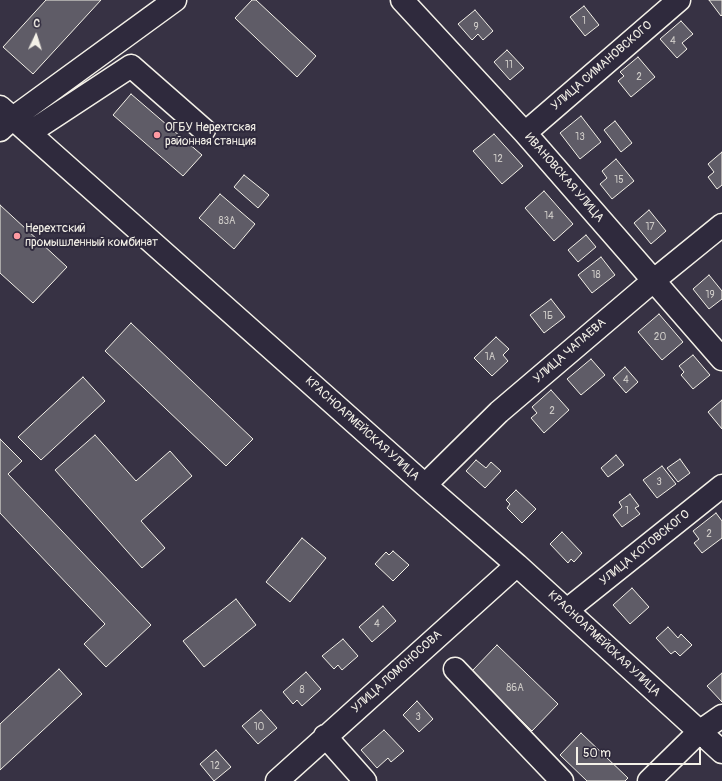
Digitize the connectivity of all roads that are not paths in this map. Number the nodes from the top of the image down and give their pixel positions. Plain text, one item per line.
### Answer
1 (175, 0) edge
2 (402, 0) edge
3 (679, 0) edge
4 (4, 118) edge
5 (204, 130) dead end
6 (29, 133) junction
7 (525, 133) junction
8 (722, 225) edge
9 (653, 281) junction
10 (722, 359) edge
11 (425, 484) junction
12 (722, 486) edge
13 (517, 565) junction
14 (567, 610) junction
15 (455, 669) dead end
16 (722, 716) edge
17 (699, 732) junction
18 (325, 736) junction
19 (722, 752) edge
20 (277, 781) edge
21 (365, 781) edge
22 (562, 781) edge
23 (649, 781) edge

1 - 4 street
2 - 7 street, ИВАНОВСКАЯ УЛИЦА
3 - 7 street, УЛИЦА СИМАНОВСКОГО
4 - 6 street, КРАСНОАРМЕЙСКАЯ УЛИЦА
5 - 6 street
6 - 11 street, КРАСНОАРМЕЙСКАЯ УЛИЦА
7 - 9 street, ИВАНОВСКАЯ УЛИЦА
8 - 9 street, УЛИЦА ЧАПАЕВА
9 - 10 street, ИВАНОВСКАЯ УЛИЦА
9 - 11 street, УЛИЦА ЧАПАЕВА
11 - 13 street, КРАСНОАРМЕЙСКАЯ УЛИЦА
12 - 14 street, УЛИЦА КОТОВСКОГО
13 - 14 street, КРАСНОАРМЕЙСКАЯ УЛИЦА
13 - 18 street, УЛИЦА ЛОМОНОСОВА
14 - 17 street, КРАСНОАРМЕЙСКАЯ УЛИЦА
15 - 22 street
16 - 17 street
17 - 19 street, КРАСНОАРМЕЙСКАЯ УЛИЦА
17 - 23 street
18 - 20 street, УЛИЦА ЛОМОНОСОВА
18 - 21 street

